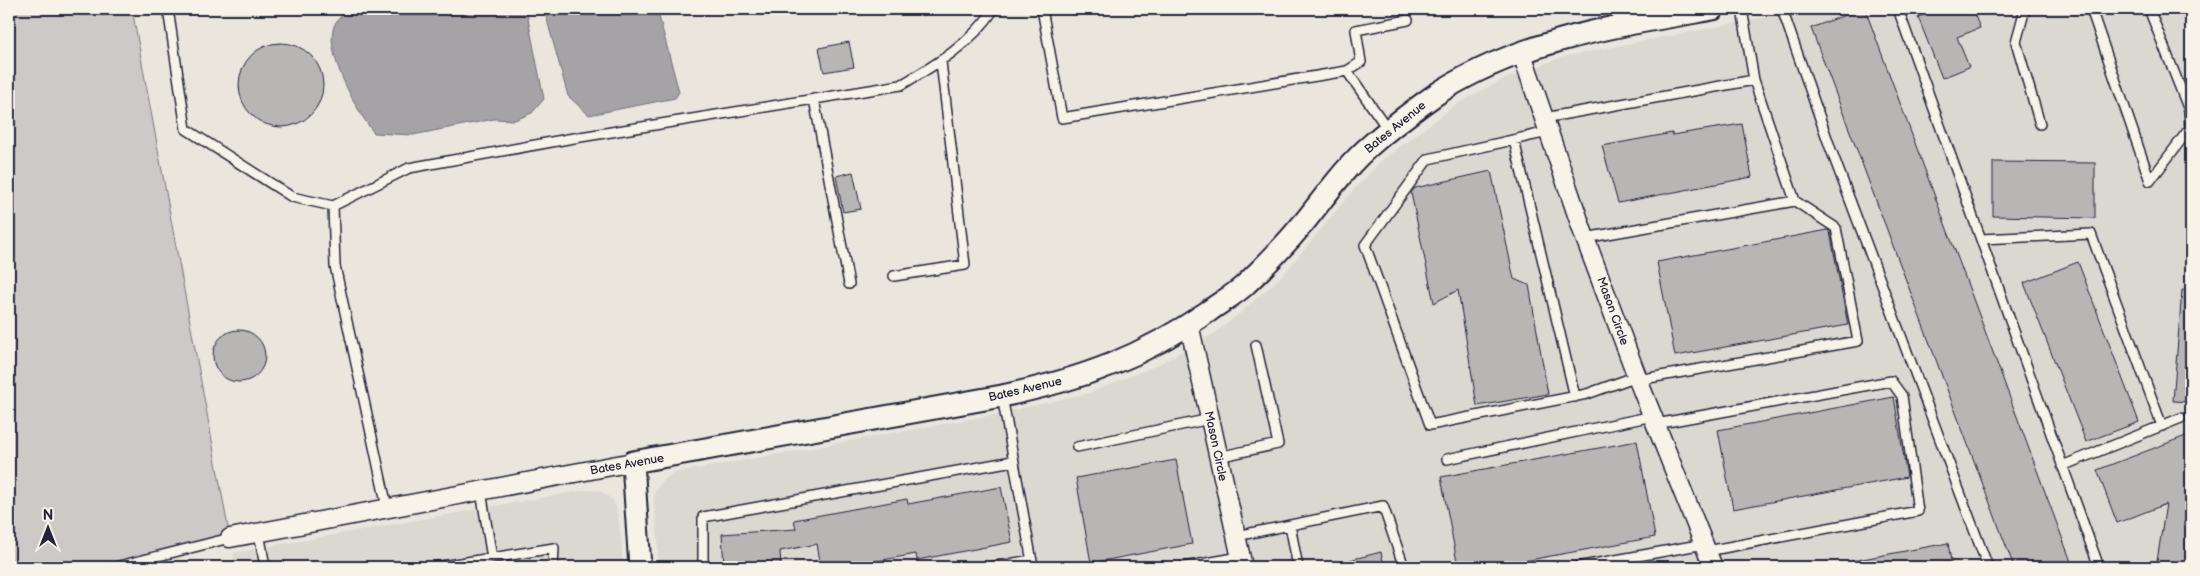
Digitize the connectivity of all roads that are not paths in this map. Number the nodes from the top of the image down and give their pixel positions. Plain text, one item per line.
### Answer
1 (168, 9) edge
2 (994, 9) edge
3 (1042, 9) edge
4 (1712, 9) edge
5 (1742, 9) edge
6 (1782, 9) edge
7 (1898, 9) edge
8 (2025, 9) edge
9 (2091, 9) edge
10 (2149, 9) edge
11 (1408, 20) dead end
12 (1522, 51) junction
13 (941, 62) junction
14 (1347, 71) junction
15 (1754, 80) junction
16 (814, 99) junction
17 (2040, 124) dead end
18 (1546, 125) junction
19 (1389, 131) junction
20 (1514, 140) junction
21 (1794, 201) junction
22 (333, 206) junction
23 (1586, 238) junction
24 (1981, 239) junction
25 (894, 276) dead end
26 (849, 284) dead end
27 (1189, 324) junction
28 (1256, 344) dead end
29 (1637, 378) junction
30 (1002, 396) junction
31 (1576, 397) junction
32 (2180, 418) dead end
33 (1210, 419) junction
34 (1654, 420) junction
35 (2162, 426) junction
36 (1077, 447) dead end
37 (1218, 456) junction
38 (1447, 459) dead end
39 (1013, 461) junction
40 (633, 462) junction
41 (2062, 466) junction
42 (481, 490) junction
43 (387, 507) junction
44 (1290, 525) junction
45 (259, 532) junction
46 (1236, 536) junction
47 (230, 538) joint
48 (1705, 547) junction
49 (492, 558) junction
50 (1242, 562) edge
51 (1032, 564) edge
52 (115, 567) edge
53 (265, 567) edge
54 (435, 567) edge
55 (553, 567) edge
56 (640, 567) edge
57 (703, 567) edge
58 (990, 567) edge
59 (1184, 567) edge
60 (1298, 567) edge
61 (1404, 567) edge
62 (1577, 567) edge
63 (1713, 567) edge
64 (1988, 567) edge
65 (2099, 567) edge

1 - 22 lane
2 - 13 lane
3 - 14 lane
4 - 12 street, Bates Avenue
5 - 15 lane
6 - 64 lane
7 - 24 lane
8 - 17 lane
9 - 10 lane
11 - 14 lane
12 - 18 street, Mason Circle
12 - 19 street, Bates Avenue
13 - 16 lane
13 - 25 lane
14 - 19 lane
15 - 18 lane
15 - 21 lane
16 - 22 lane
16 - 26 lane
18 - 20 lane
18 - 23 street, Mason Circle
19 - 27 street, Bates Avenue
20 - 31 lane
20 - 31 lane
21 - 23 lane
21 - 29 lane
22 - 43 lane
23 - 29 street, Mason Circle
24 - 35 lane
24 - 41 lane
27 - 30 street, Bates Avenue
27 - 33 street, Mason Circle
28 - 37 lane
29 - 31 lane
29 - 34 street, Mason Circle
30 - 39 lane
30 - 40 street, Bates Avenue
32 - 35 lane
33 - 36 lane
33 - 37 street, Mason Circle
34 - 38 lane
34 - 48 street, Mason Circle
34 - 48 lane
35 - 41 lane
37 - 46 street, Mason Circle
39 - 51 lane
39 - 57 lane
40 - 42 street, Bates Avenue
40 - 56 street
41 - 65 lane
42 - 43 street, Bates Avenue
42 - 49 lane
43 - 45 street, Bates Avenue
44 - 46 lane
44 - 60 lane
44 - 61 lane
45 - 47 street, Bates Avenue
45 - 53 lane
46 - 50 street, Mason Circle
47 - 52 lane
48 - 62 lane
48 - 63 street, Mason Circle
49 - 54 lane
49 - 55 lane
50 - 59 lane
51 - 58 lane

